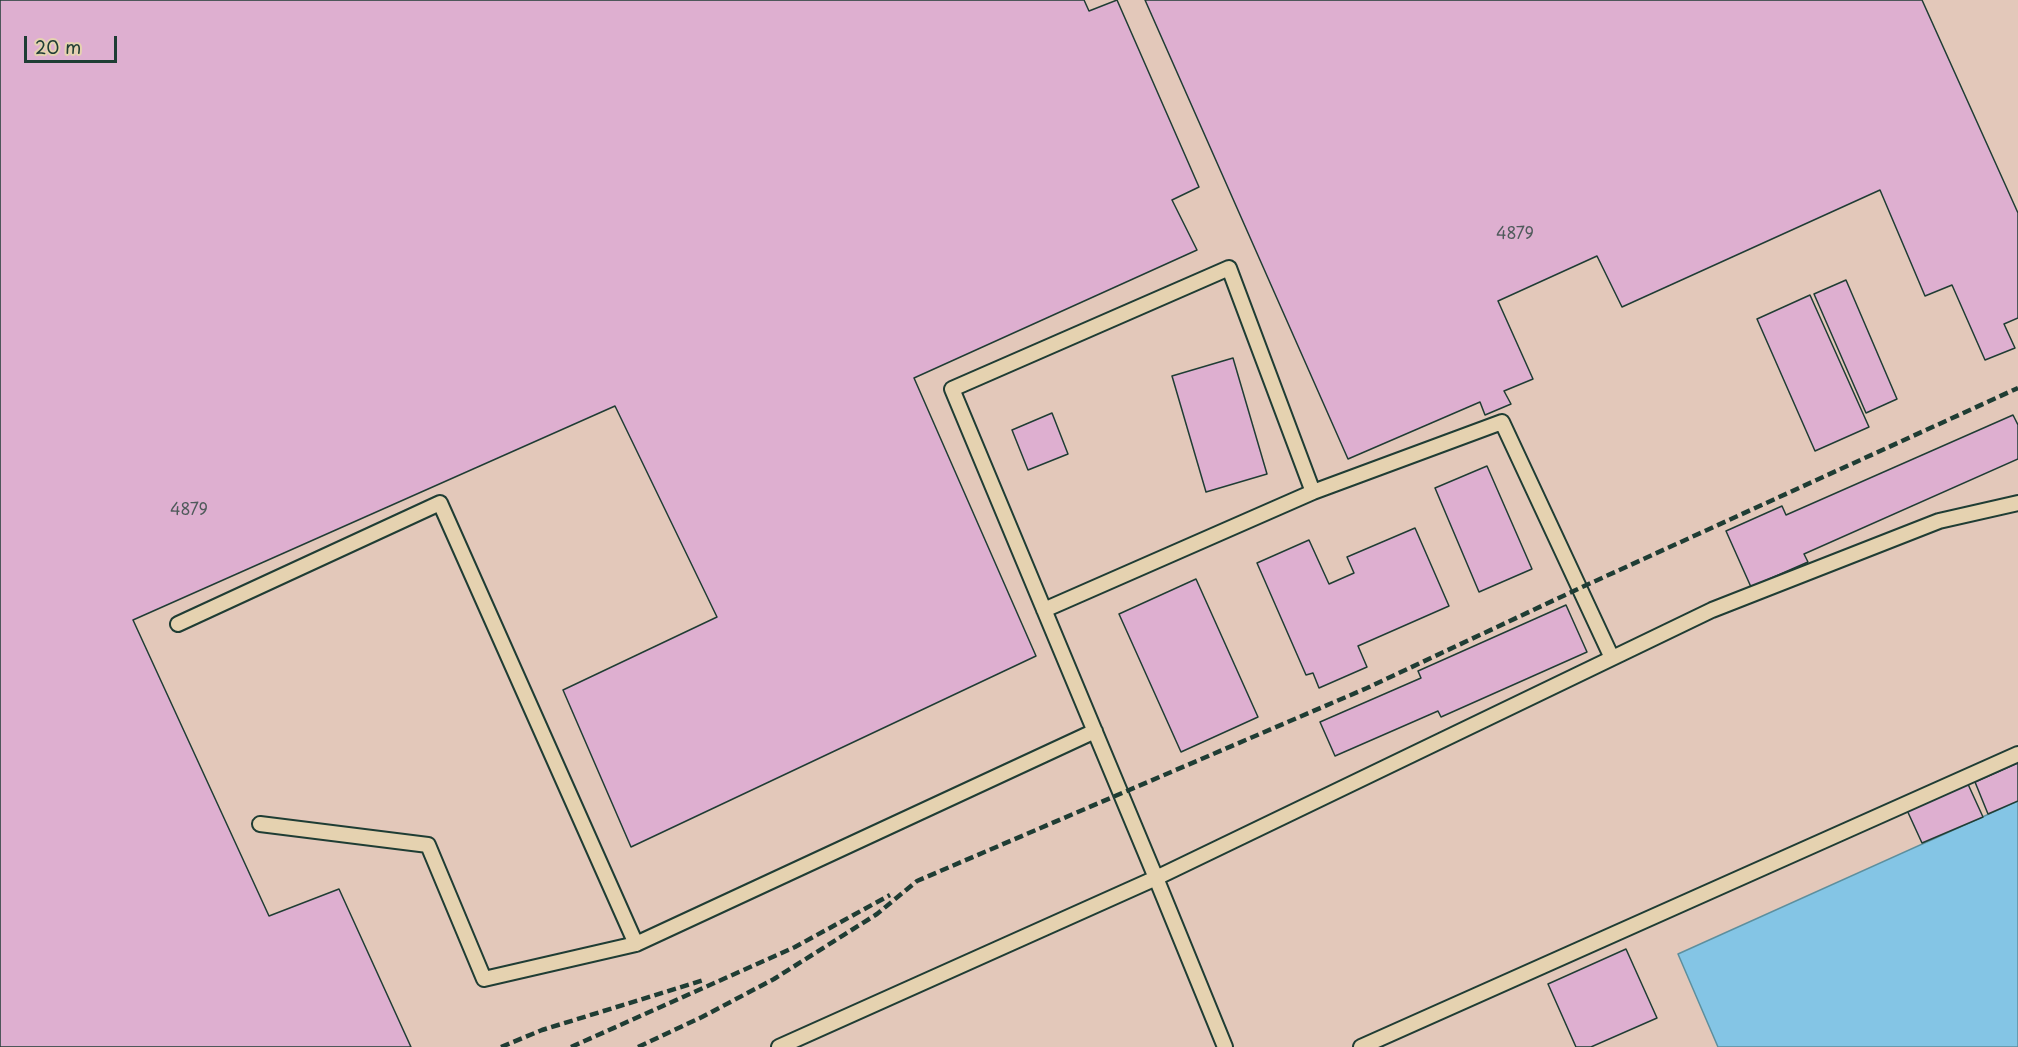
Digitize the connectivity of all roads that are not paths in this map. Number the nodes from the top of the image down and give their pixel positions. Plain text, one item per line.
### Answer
1 (1313, 492) junction
2 (2018, 503) edge
3 (1044, 610) junction
4 (178, 624) dead end
5 (1612, 658) junction
6 (1095, 732) junction
7 (2018, 754) edge
8 (260, 824) dead end
9 (1156, 878) junction
10 (636, 944) junction
11 (779, 1047) edge
12 (1225, 1047) edge
13 (1361, 1047) edge

1 - 3 lane
1 - 3 lane
1 - 5 lane
2 - 5 lane
3 - 6 lane
4 - 10 lane
5 - 9 lane
6 - 9 lane
6 - 10 lane
7 - 13 lane
8 - 10 lane
9 - 11 lane
9 - 12 lane

